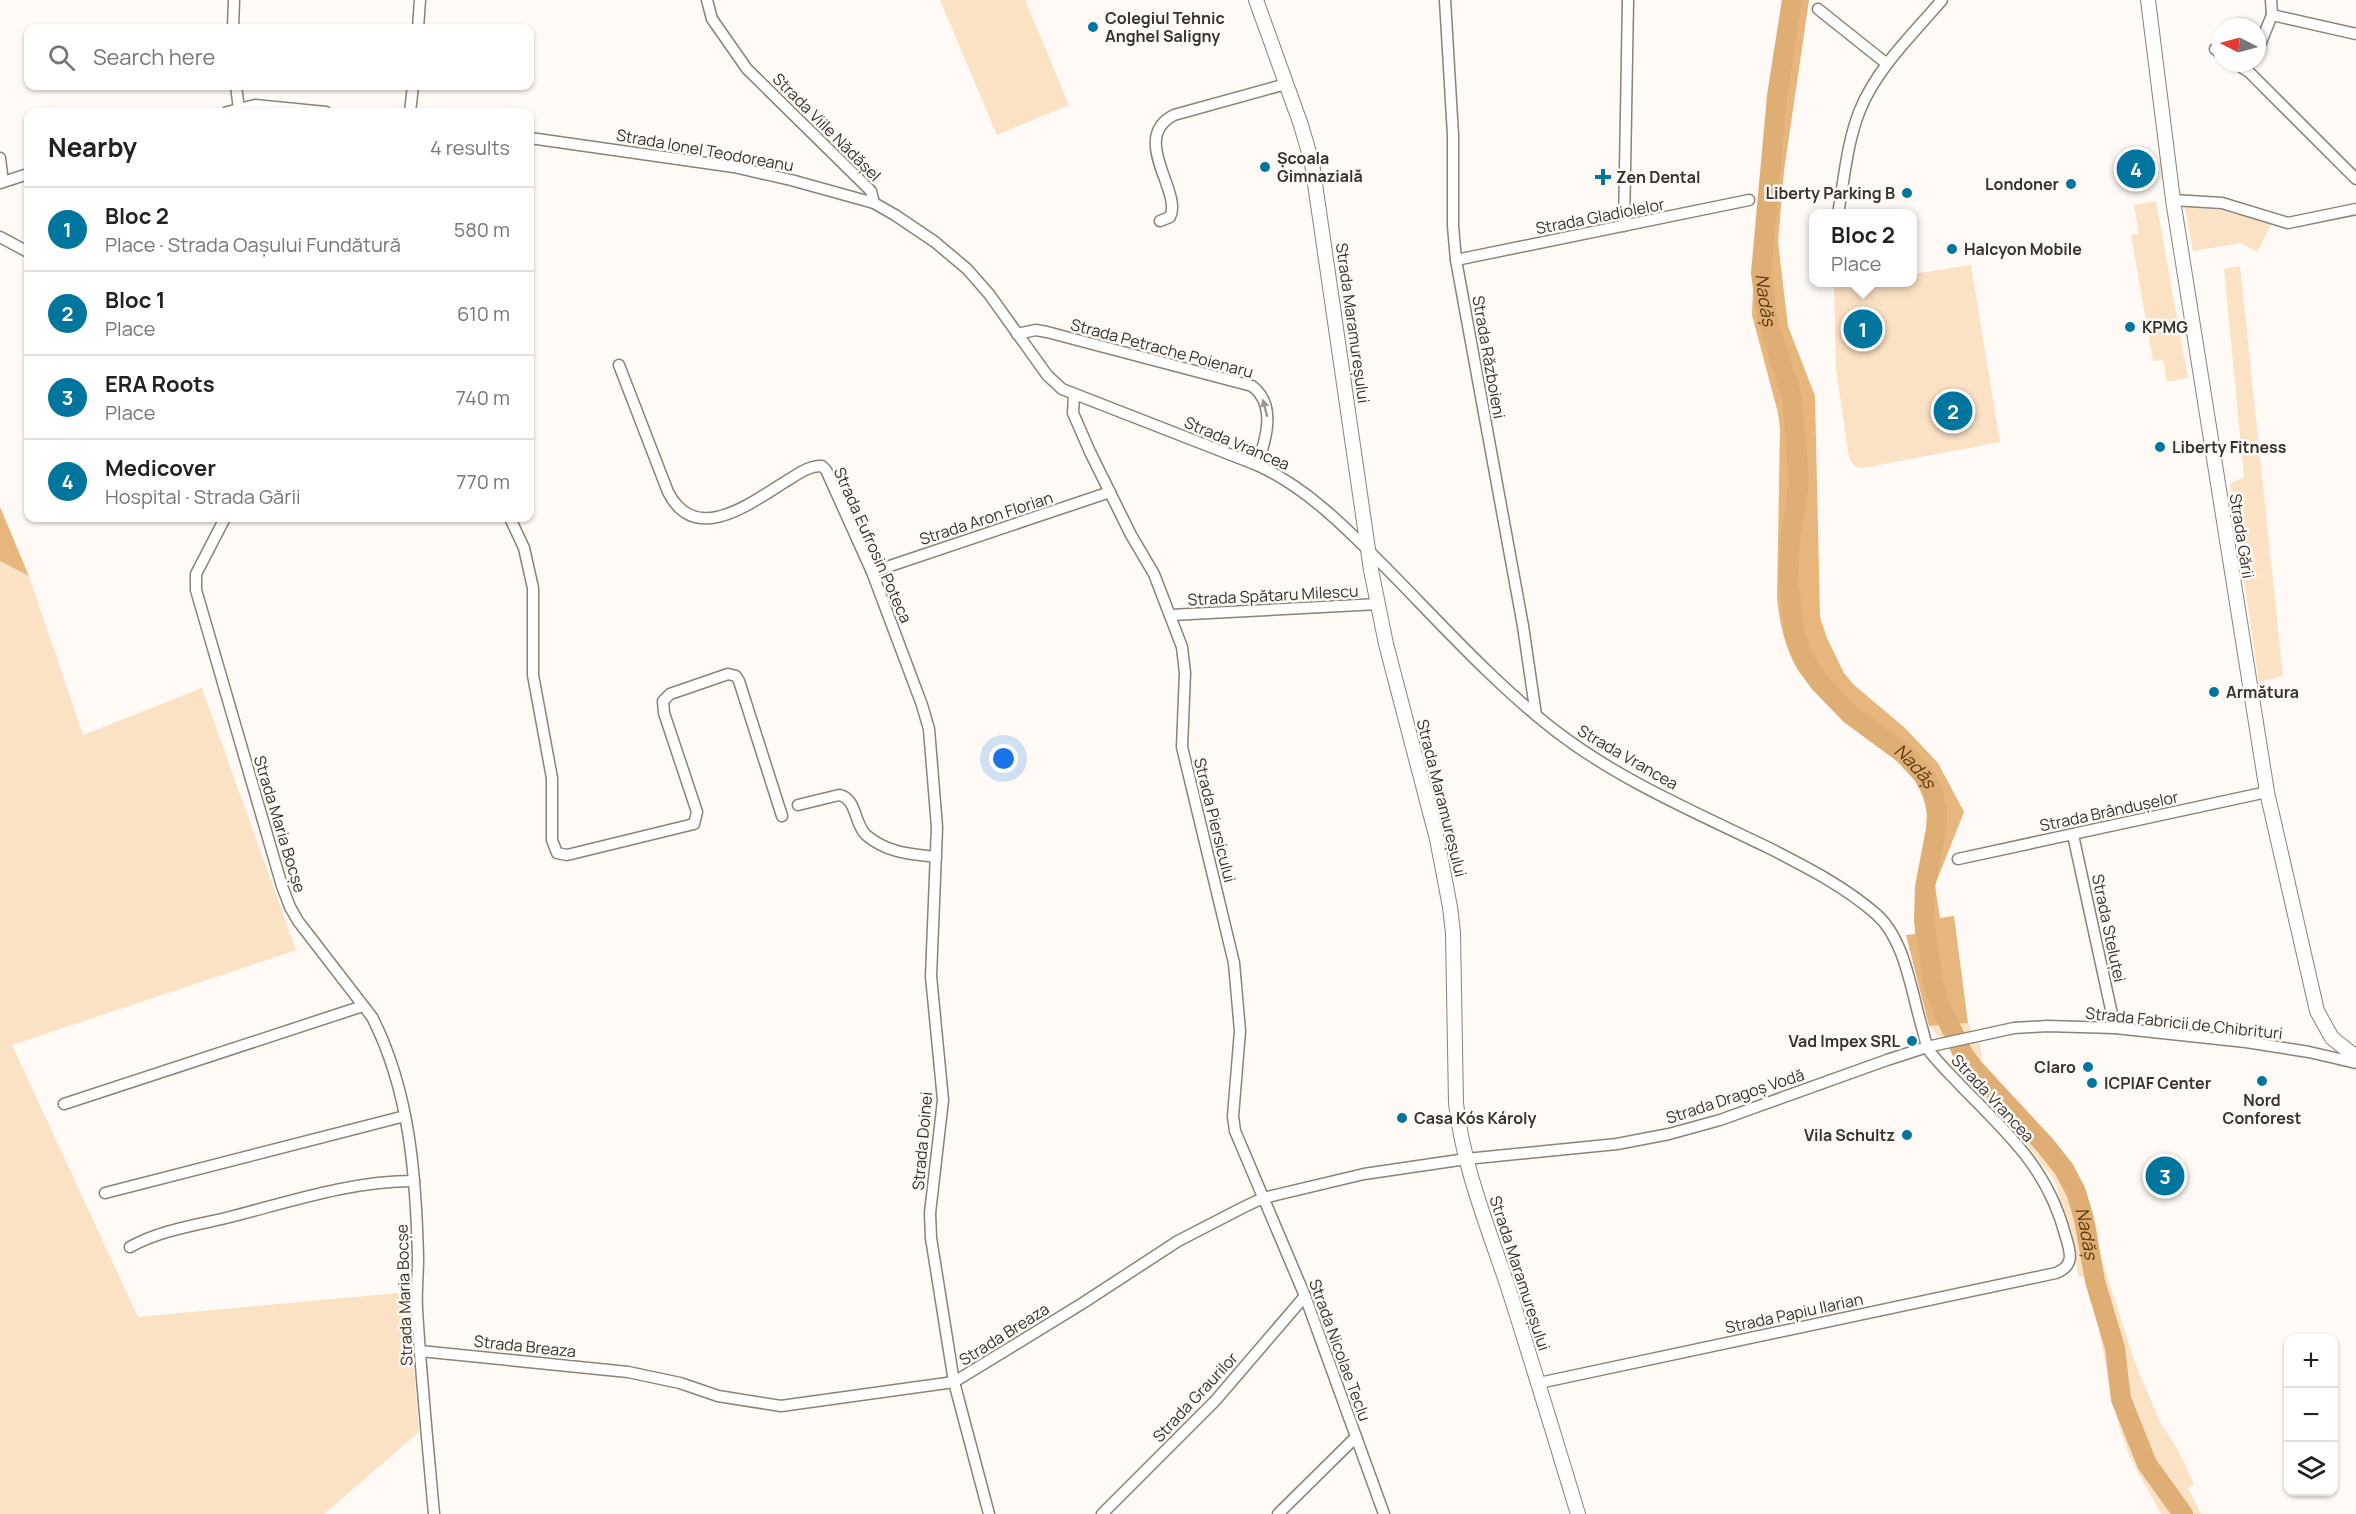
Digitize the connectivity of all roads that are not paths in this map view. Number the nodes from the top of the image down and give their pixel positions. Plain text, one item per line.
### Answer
1 (234, 0) edge
2 (420, 0) edge
3 (707, 0) edge
4 (1256, 0) edge
5 (1445, 0) edge
6 (1628, 0) edge
7 (1942, 0) edge
8 (2148, 0) edge
9 (2271, 0) edge
10 (1818, 9) dead end
11 (2272, 15) junction
12 (233, 24) edge
13 (417, 24) edge
14 (2266, 30) edge
15 (2356, 34) edge
16 (1887, 64) junction
17 (2255, 72) edge
18 (1286, 84) junction
19 (237, 90) edge
20 (412, 90) edge
21 (239, 108) edge
22 (243, 108) edge
23 (285, 108) edge
24 (410, 108) edge
25 (534, 139) edge
26 (0, 158) edge
27 (24, 175) edge
28 (2356, 179) edge
29 (1, 182) edge
30 (1749, 200) dead end
31 (2173, 200) junction
32 (874, 203) junction
33 (1839, 209) edge
34 (2356, 209) edge
35 (1160, 221) dead end
36 (1624, 226) junction
37 (0, 237) edge
38 (24, 250) edge
39 (1456, 260) junction
40 (1017, 334) junction
41 (619, 365) dead end
42 (1074, 394) junction
43 (1257, 465) junction
44 (1110, 492) junction
45 (223, 522) edge
46 (512, 522) edge
47 (1365, 532) junction
48 (1367, 549) junction
49 (1376, 566) junction
50 (872, 572) junction
51 (1378, 604) junction
52 (1171, 615) junction
53 (1536, 716) junction
54 (929, 729) joint
55 (2267, 792) junction
56 (798, 805) dead end
57 (782, 816) dead end
58 (2073, 835) junction
59 (936, 857) junction
60 (1958, 859) dead end
61 (363, 1006) junction
62 (2115, 1028) junction
63 (1932, 1046) junction
64 (2356, 1058) edge
65 (2356, 1063) edge
66 (64, 1104) dead end
67 (405, 1116) junction
68 (1466, 1159) junction
69 (414, 1181) junction
70 (105, 1193) dead end
71 (1263, 1198) junction
72 (130, 1247) dead end
73 (2056, 1273) joint
74 (1305, 1296) junction
75 (420, 1351) junction
76 (954, 1382) junction
77 (1539, 1383) junction
78 (1356, 1437) junction
79 (434, 1514) edge
80 (989, 1514) edge
81 (1102, 1514) edge
82 (1278, 1514) edge
83 (1384, 1514) edge
84 (1578, 1514) edge

1 - 12 street
2 - 13 street
3 - 32 street, Strada Viile Nădășel
4 - 18 main road, Strada Maramureșului
5 - 39 street, Strada Războieni
6 - 36 street
7 - 16 street
8 - 31 main road, Strada Gării
9 - 11 street
10 - 16 street
11 - 14 street
11 - 15 street
16 - 33 street
17 - 28 street
18 - 35 street
18 - 47 main road, Strada Maramureșului
19 - 21 street
20 - 24 street
22 - 23 street
25 - 32 street, Strada Ionel Teodoreanu
26 - 29 street
27 - 29 street
30 - 36 street, Strada Gladiolelor
31 - 34 street
31 - 55 main road, Strada Gării
32 - 40 street, Strada Viile Nădășel
36 - 39 street, Strada Gladiolelor
37 - 38 street
39 - 53 street, Strada Războieni
40 - 42 street, Strada Vrancea
43 -> 40 street, Strada Petrache Poienaru
41 - 50 street, Strada Eufrosin Poteca
42 - 43 street, Strada Vrancea
42 - 44 street, Strada Piersicului
43 - 48 street, Strada Vrancea
44 - 50 street, Strada Aron Florian
44 - 52 street, Strada Piersicului
45 - 61 street, Strada Maria Bocșe
46 - 57 street
47 - 48 main road, Strada Maramureșului
47 - 49 street, Strada Vrancea
48 - 49 main road, Strada Maramureșului
49 - 51 main road, Strada Maramureșului
49 - 53 street, Strada Vrancea
50 - 54 street, Strada Eufrosin Poteca
51 - 52 street, Strada Spătaru Milescu
51 - 68 main road, Strada Maramureșului
52 - 71 street, Strada Piersicului
53 - 63 street, Strada Vrancea
54 - 59 street, Strada Doinei
55 - 58 street, Strada Brândușelor
55 - 64 main road, Strada Gării
56 - 59 street
58 - 60 street, Strada Brândușelor
58 - 62 street, Strada Steluței
59 - 76 street, Strada Doinei
61 - 66 street
61 - 67 street, Strada Maria Bocșe
62 - 63 street, Strada Fabricii de Chibrituri
62 - 65 street, Strada Fabricii de Chibrituri
63 - 68 street, Strada Dragoș Vodă
63 - 73 street, Strada Vrancea
67 - 69 street, Strada Maria Bocșe
67 - 70 street
68 - 71 street, Strada Breaza
68 - 77 main road, Strada Maramureșului
69 - 72 street
69 - 75 street, Strada Maria Bocșe
71 - 74 street, Strada Nicolae Teclu
71 - 76 street, Strada Breaza
73 - 77 street, Strada Papiu Ilarian
74 - 78 street, Strada Nicolae Teclu
74 - 81 street, Strada Graurilor
75 - 76 street, Strada Breaza
75 - 79 street, Strada Maria Bocșe
76 - 80 street, Strada Doinei
77 - 84 main road, Strada Maramureșului
78 - 82 street
78 - 83 street, Strada Nicolae Teclu

